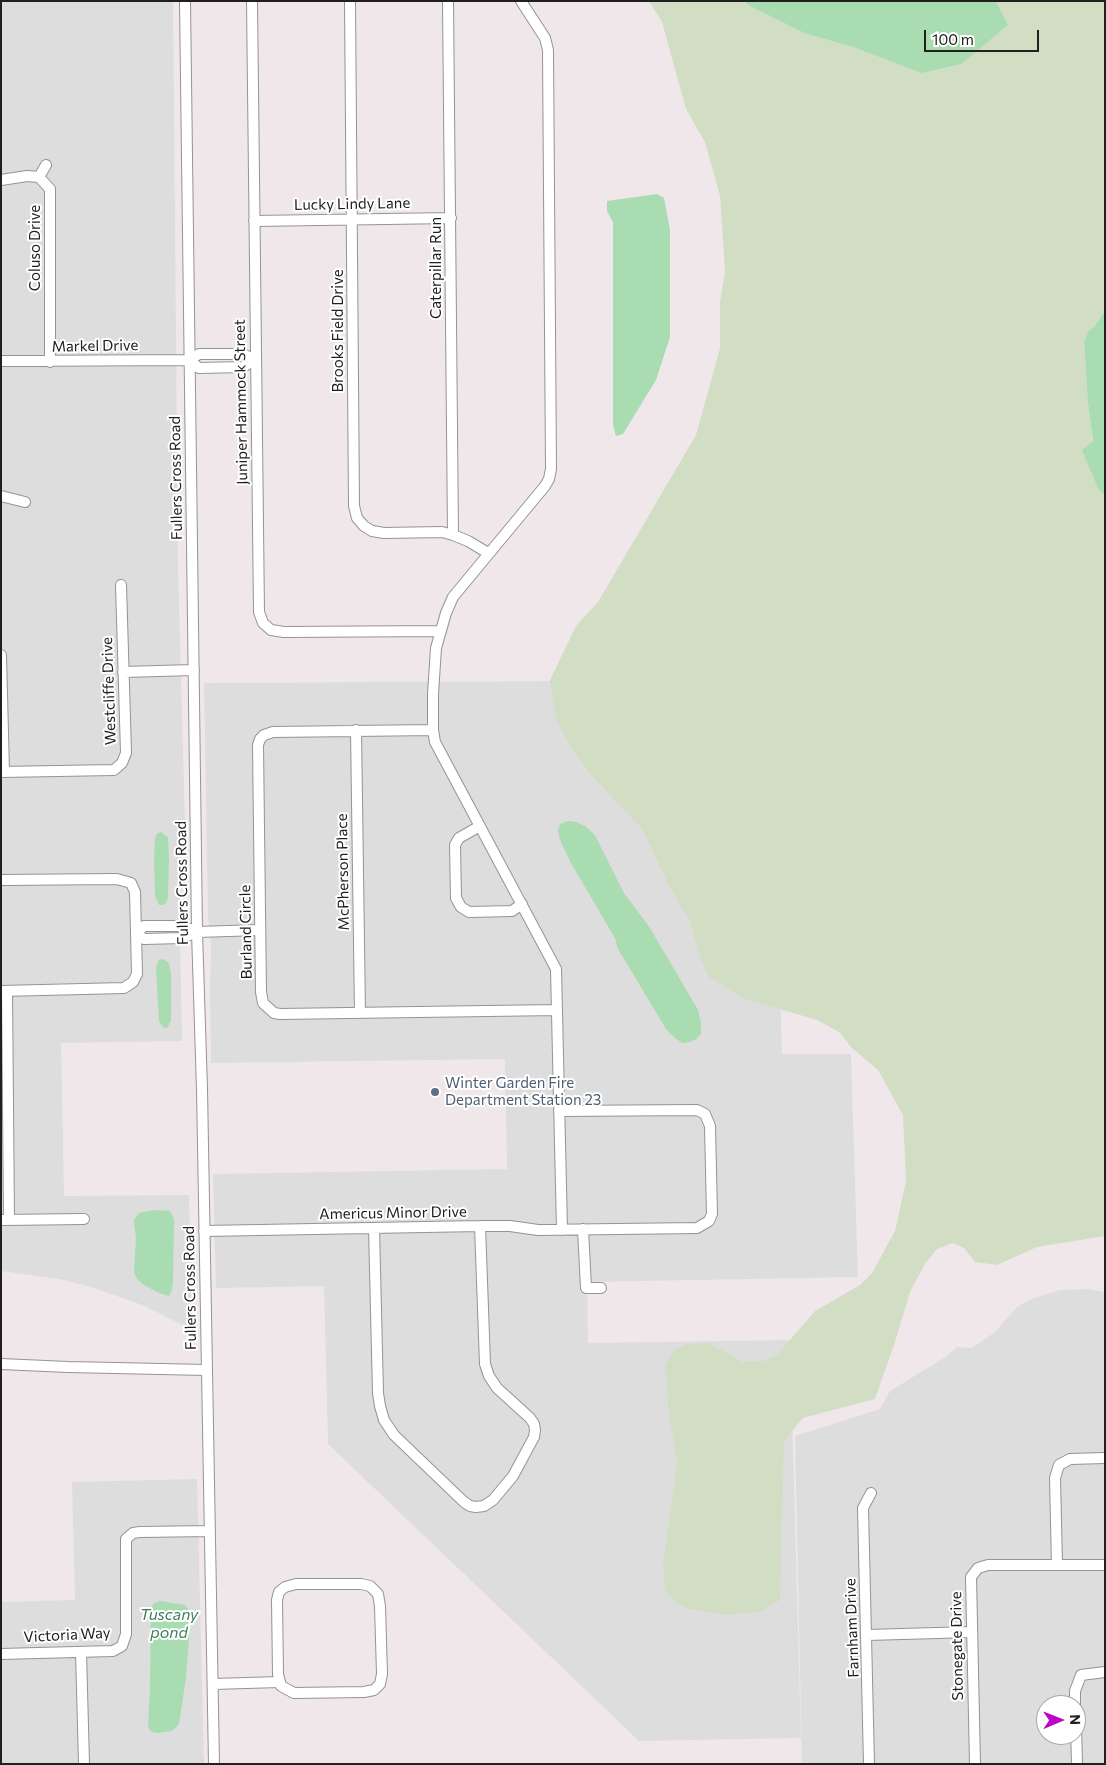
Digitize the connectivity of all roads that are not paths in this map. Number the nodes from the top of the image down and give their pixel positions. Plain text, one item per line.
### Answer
1 (185, 1) edge
2 (252, 1) edge
3 (350, 1) edge
4 (448, 1) edge
5 (521, 1) edge
6 (46, 165) dead end
7 (39, 177) junction
8 (1, 180) edge
9 (451, 218) junction
10 (352, 220) junction
11 (254, 221) junction
12 (189, 360) junction
13 (255, 360) junction
14 (1, 361) edge
15 (50, 362) junction
16 (1, 496) edge
17 (25, 502) dead end
18 (453, 534) junction
19 (488, 554) junction
20 (121, 585) dead end
21 (440, 631) junction
22 (1, 655) edge
23 (194, 670) junction
24 (123, 672) junction
25 (356, 730) junction
26 (433, 730) junction
27 (3, 772) edge
28 (480, 826) junction
29 (1, 880) edge
30 (522, 904) junction
31 (260, 930) junction
32 (136, 932) junction
33 (197, 932) junction
34 (4, 991) edge
35 (557, 1010) junction
36 (360, 1013) junction
37 (559, 1111) junction
38 (84, 1219) dead end
39 (5, 1220) edge
40 (480, 1226) junction
41 (374, 1228) junction
42 (583, 1229) junction
43 (562, 1230) junction
44 (204, 1231) junction
45 (601, 1288) dead end
46 (1, 1364) edge
47 (207, 1370) junction
48 (1105, 1458) edge
49 (871, 1493) dead end
50 (210, 1531) junction
51 (1057, 1565) junction
52 (1105, 1565) edge
53 (972, 1632) junction
54 (867, 1635) junction
55 (82, 1652) junction
56 (1, 1654) edge
57 (1105, 1672) edge
58 (280, 1682) junction
59 (213, 1684) junction
60 (1075, 1695) edge
61 (1077, 1745) edge
62 (84, 1764) edge
63 (214, 1764) edge
64 (869, 1764) edge
65 (975, 1764) edge
66 (1077, 1764) edge

1 - 12 street, Fullers Cross Road
2 - 11 street, Juniper Hammock Street
3 - 10 street, Brooks Field Drive
4 - 9 street, Caterpillar Run
5 - 19 street
6 - 7 street
7 - 8 street
7 - 15 street, Coluso Drive
9 - 10 street, Lucky Lindy Lane
9 - 18 street, Caterpillar Run
10 - 11 street, Lucky Lindy Lane
10 - 18 street, Brooks Field Drive
11 - 13 street, Juniper Hammock Street
12 - 13 street
12 - 15 street, Markel Drive
12 - 23 street, Fullers Cross Road
13 - 21 street, Juniper Hammock Street
14 - 15 street, Markel Drive
16 - 17 street
18 - 19 street, Brooks Field Drive
19 - 21 street
20 - 24 street, Westcliffe Drive
21 - 26 street
22 - 27 street
23 - 24 street
23 - 33 street, Fullers Cross Road
24 - 27 street, Westcliffe Drive
25 - 26 street, Burland Circle
25 - 31 street, Burland Circle
25 - 36 street, McPherson Place
26 - 28 street
28 - 30 street
28 - 30 street
29 - 32 street
30 - 35 street
31 - 33 street
31 - 36 street, Burland Circle
32 - 33 street
32 - 34 street
33 - 44 street, Fullers Cross Road
34 - 39 street
35 - 36 street, Burland Circle
35 - 37 street
37 - 42 street, Americus Minor Drive
37 - 43 street
38 - 39 street
40 - 41 street, Americus Minor Drive
40 - 41 street
40 - 43 street, Americus Minor Drive
41 - 44 street, Americus Minor Drive
42 - 43 street, Americus Minor Drive
42 - 45 street
44 - 47 street, Fullers Cross Road
46 - 47 street
47 - 50 street, Fullers Cross Road
48 - 51 street
49 - 54 street, Farnham Drive
50 - 55 street, Victoria Way
50 - 59 street, Fullers Cross Road
51 - 52 street, Stonegate Drive
51 - 53 street, Stonegate Drive
53 - 54 street
53 - 65 street, Stonegate Drive
54 - 64 street, Farnham Drive
55 - 56 street, Victoria Way
55 - 62 street
57 - 60 street
58 - 58 street
58 - 59 street
59 - 63 street, Fullers Cross Road
61 - 66 street

